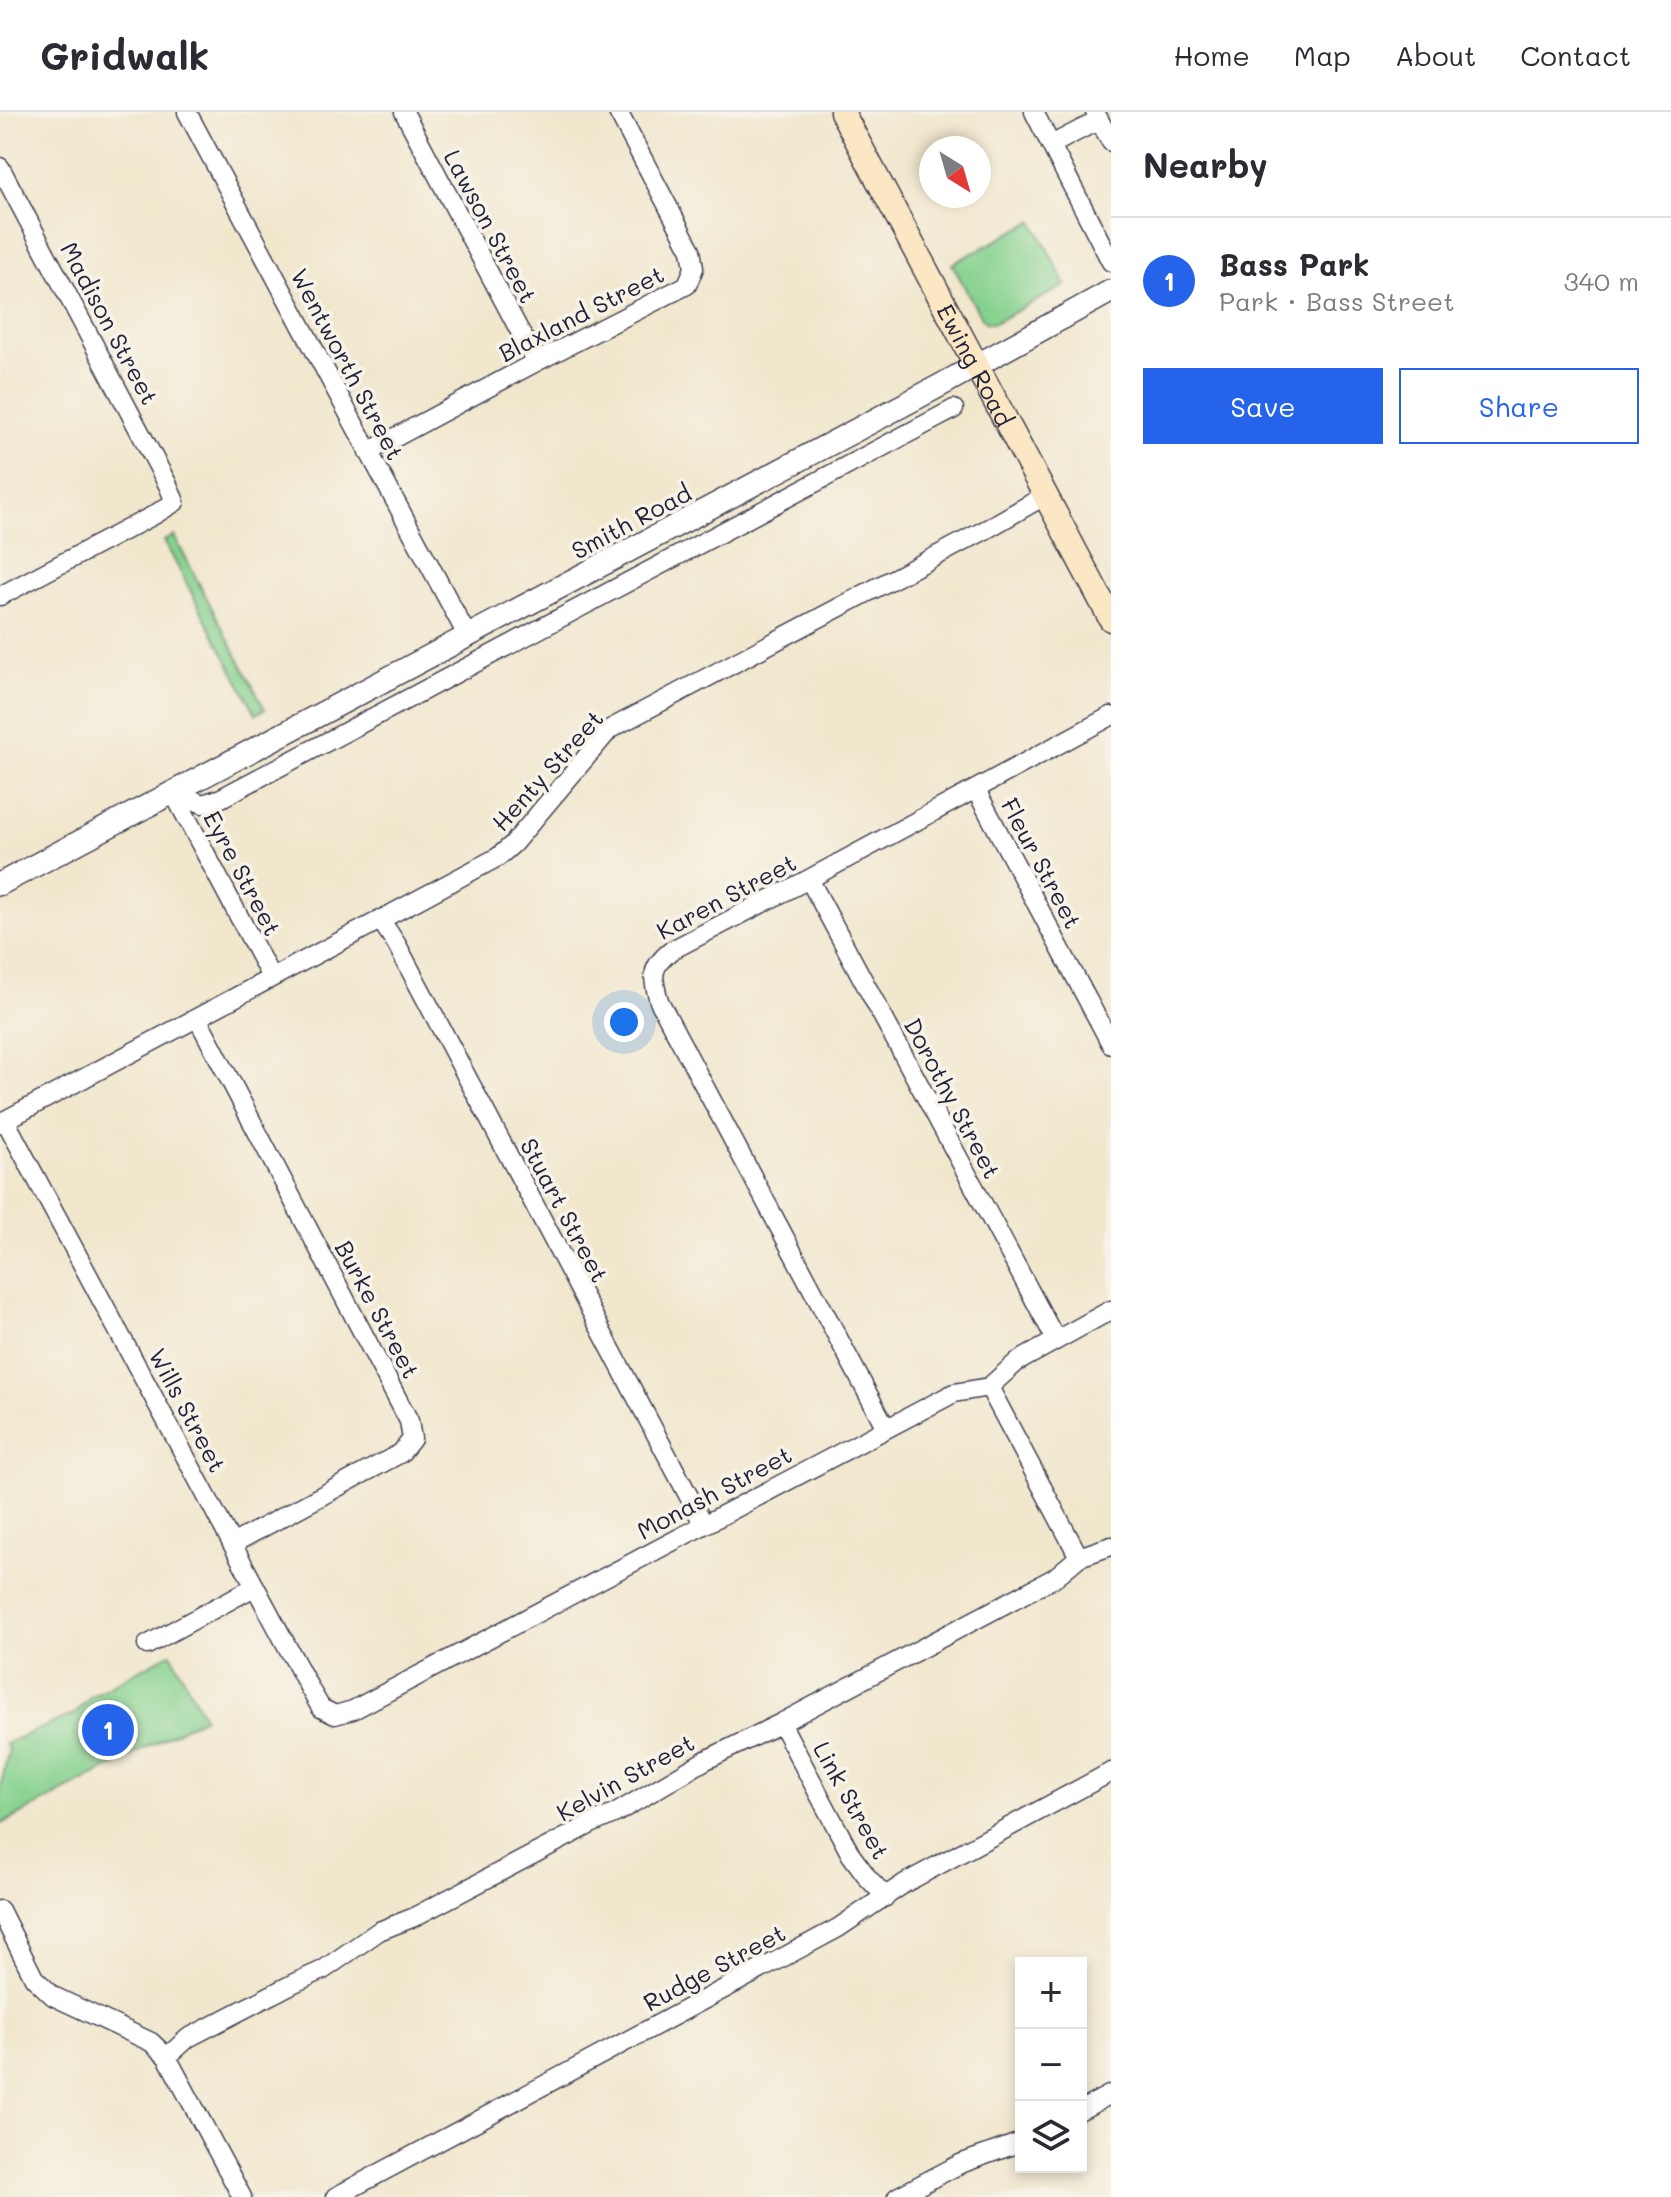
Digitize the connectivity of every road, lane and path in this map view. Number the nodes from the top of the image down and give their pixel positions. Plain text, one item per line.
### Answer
1 (187, 112) edge
2 (404, 112) edge
3 (618, 112) edge
4 (842, 112) edge
5 (1034, 112) edge
6 (1097, 116) edge
7 (1111, 142) edge
8 (1051, 145) junction
9 (0, 167) edge
10 (1111, 262) edge
11 (1111, 291) edge
12 (536, 362) junction
13 (975, 366) junction
14 (954, 409) dead end
15 (368, 452) junction
16 (1046, 495) junction
17 (0, 596) edge
18 (1111, 619) edge
19 (468, 637) junction
20 (1111, 716) edge
21 (976, 790) junction
22 (173, 792) junction
23 (809, 879) junction
24 (0, 884) edge
25 (380, 919) junction
26 (271, 977) junction
27 (198, 1019) junction
28 (1111, 1044) edge
29 (3, 1122) edge
30 (1111, 1310) edge
31 (1056, 1340) junction
32 (989, 1387) junction
33 (886, 1428) junction
34 (704, 1525) junction
35 (232, 1544) junction
36 (1111, 1546) edge
37 (1079, 1557) junction
38 (254, 1587) junction
39 (147, 1645) dead end
40 (335, 1715) joint
41 (781, 1723) junction
42 (1111, 1772) edge
43 (886, 1897) junction
44 (0, 1910) edge
45 (167, 2057) junction
46 (1111, 2094) edge
47 (1087, 2107) edge
48 (1015, 2144) edge
49 (242, 2197) edge
50 (335, 2197) edge
51 (897, 2197) edge

1 - 15 street, Wentworth Street
2 - 12 street, Lawson Street
3 - 12 street, Blaxland Street
4 - 13 main road, Ewing Road
5 - 8 street
6 - 7 street
6 - 8 street
8 - 10 street
9 - 17 street, Madison Street
11 - 13 street, Smith Road
12 - 15 street, Blaxland Street
13 - 16 main road, Ewing Road
13 - 19 street, Smith Road
14 - 22 street
15 - 19 street, Wentworth Street
16 - 18 main road, Ewing Road
16 - 25 street, Henty Street
19 - 22 street, Smith Road
20 - 21 street, Karen Street
21 - 23 street, Karen Street
21 - 28 street, Fleur Street
22 - 24 street, Smith Road
22 - 26 street, Eyre Street
23 - 31 street, Dorothy Street
23 - 33 street, Karen Street
25 - 26 street, Henty Street
25 - 34 street, Stuart Street
26 - 27 street, Henty Street
27 - 29 street, Henty Street
27 - 35 street, Burke Street
29 - 35 street, Wills Street
30 - 31 street, Monash Street
31 - 32 street, Monash Street
32 - 33 street, Monash Street
32 - 37 street
33 - 34 street, Monash Street
34 - 40 street, Monash Street
35 - 38 street, Wills Street
36 - 37 street, Kelvin Street
37 - 41 street, Kelvin Street
38 - 39 street
38 - 40 street, Wills Street
41 - 43 street, Link Street
41 - 45 street, Kelvin Street
42 - 43 street, Rudge Street
43 - 50 street, Rudge Street
44 - 45 street
45 - 49 street
46 - 47 street
48 - 51 street

